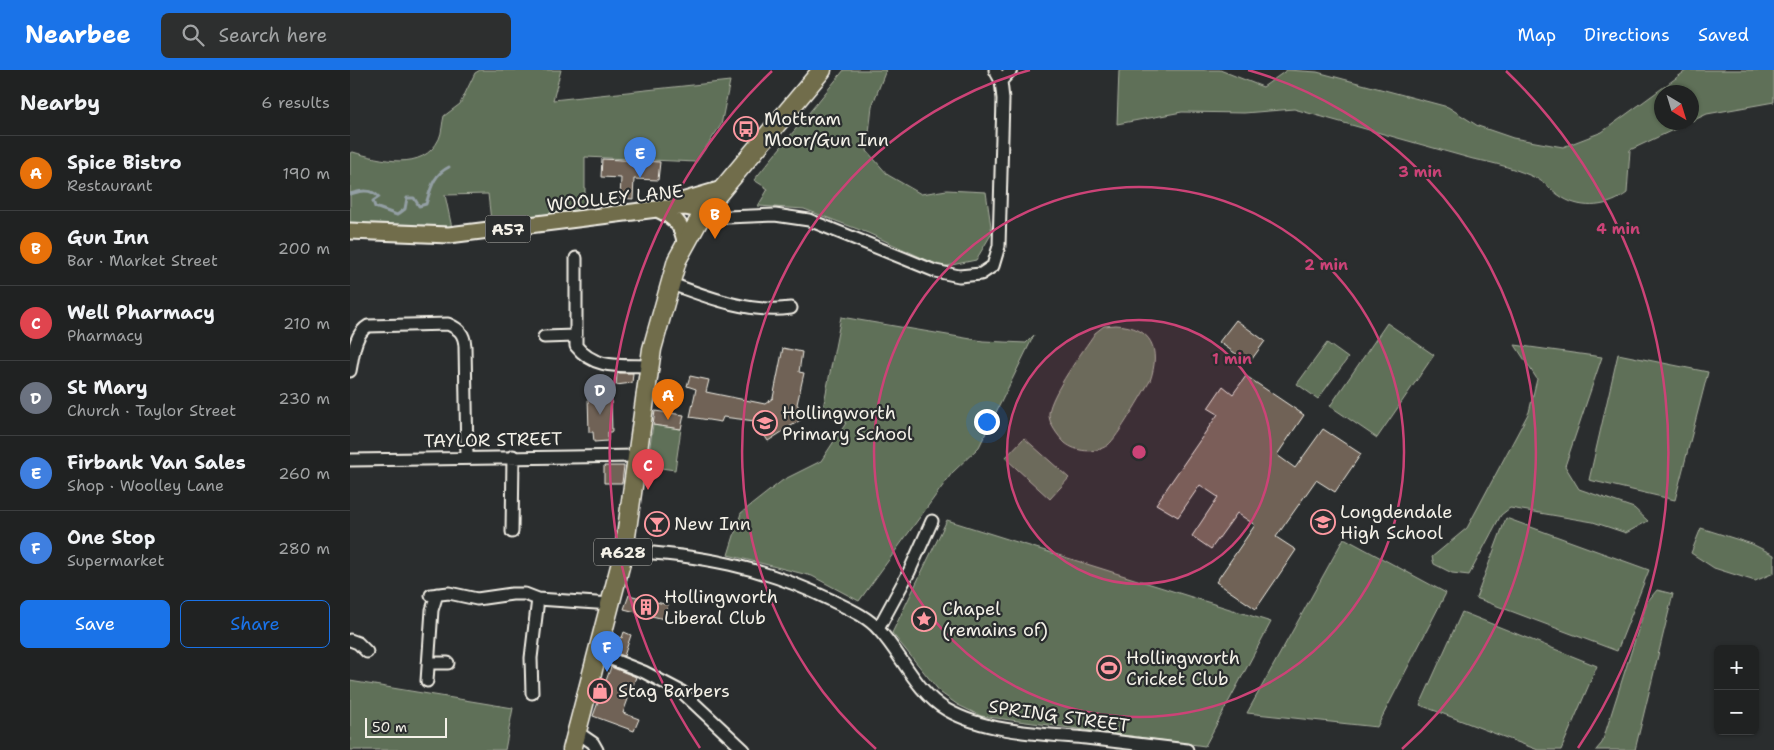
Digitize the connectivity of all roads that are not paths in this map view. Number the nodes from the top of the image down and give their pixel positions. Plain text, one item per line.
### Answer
1 (822, 70) edge
2 (995, 70) edge
3 (1011, 70) edge
4 (1000, 81) junction
5 (722, 189) junction
6 (661, 209) junction
7 (704, 211) junction
8 (350, 231) edge
9 (685, 243) junction
10 (576, 258) dead end
11 (669, 283) junction
12 (791, 308) dead end
13 (575, 336) junction
14 (544, 337) dead end
15 (649, 366) junction
16 (350, 371) edge
17 (513, 456) junction
18 (637, 456) junction
19 (467, 458) junction
20 (350, 460) edge
21 (932, 521) dead end
22 (512, 532) dead end
23 (624, 551) junction
24 (538, 599) junction
25 (611, 604) junction
26 (878, 629) junction
27 (350, 640) edge
28 (367, 652) dead end
29 (596, 653) junction
30 (428, 663) junction
31 (448, 663) dead end
32 (427, 681) dead end
33 (532, 693) dead end
34 (577, 732) junction
35 (572, 750) edge
36 (597, 750) edge
37 (744, 750) edge
38 (1187, 750) edge

1 - 5 highway
2 - 4 street
3 - 4 street
4 - 7 street
5 - 6 main road
5 - 7 highway
6 - 7 main road, WOOLLEY LANE / A57
6 - 8 main road, WOOLLEY LANE / A57
6 - 9 main road
7 - 9 highway, A628
9 - 11 highway, A628
10 - 13 street
11 - 12 street
11 - 15 highway, A628
13 - 14 street
13 - 15 street
15 - 18 highway, A628
16 - 19 street
17 - 18 street, TAYLOR STREET
17 - 19 street, TAYLOR STREET
17 - 22 street
18 - 23 highway, A628
19 - 20 street, TAYLOR STREET
21 - 26 street
23 - 25 highway, A628
23 - 26 street, SPRING STREET
24 - 25 street
24 - 30 street
24 - 33 street
25 - 29 highway, A628
26 - 38 street, SPRING STREET
27 - 28 street
29 - 34 highway, A628
29 - 37 street
30 - 31 street
30 - 32 street
34 - 35 highway, A628
34 - 36 street

